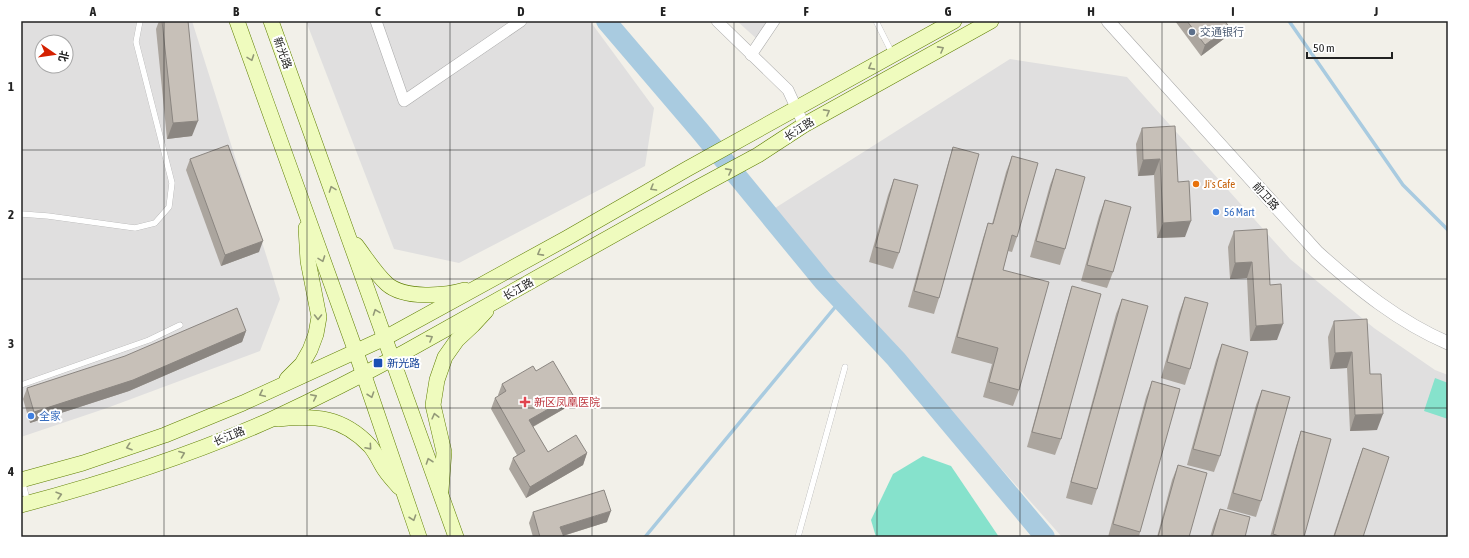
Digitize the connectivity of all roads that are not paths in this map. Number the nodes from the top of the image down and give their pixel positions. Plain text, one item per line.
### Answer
1 (140, 21) edge
2 (237, 21) edge
3 (272, 21) edge
4 (376, 21) edge
5 (521, 21) edge
6 (717, 21) edge
7 (774, 21) edge
8 (876, 21) edge
9 (954, 21) edge
10 (991, 21) edge
11 (1108, 21) edge
12 (751, 55) junction
13 (893, 55) junction
14 (796, 109) junction
15 (804, 125) junction
16 (304, 209) junction
17 (21, 214) edge
18 (348, 233) junction
19 (481, 285) junction
20 (493, 302) junction
21 (180, 324) dead end
22 (385, 338) junction
23 (1448, 343) edge
24 (356, 352) junction
25 (393, 359) junction
26 (845, 368) dead end
27 (364, 374) junction
28 (21, 385) edge
29 (282, 386) junction
30 (269, 420) junction
31 (21, 479) edge
32 (404, 493) junction
33 (441, 495) junction
34 (25, 504) edge
35 (419, 537) edge
36 (456, 537) edge
37 (798, 537) edge

1 - 17 lane
2 -> 16 main road
18 -> 3 main road, 新光路
4 - 5 street
6 - 12 street
7 - 12 street
8 - 13 lane
9 - 13 main road, 长江路
15 -> 10 main road, 长江路
11 - 23 street, 前卫路
12 - 14 street
13 -> 14 main road, 长江路
14 - 15 street
14 -> 19 main road, 长江路
20 -> 15 main road, 长江路
16 -> 24 main road
16 -> 29 main road
18 - 19 main road
22 -> 18 main road, 新光路
19 - 22 main road, 长江路
25 -> 20 main road, 长江路
33 -> 20 main road
21 - 28 lane
22 - 24 main road, 长江路
22 - 25 main road, 新光路
24 - 27 main road
24 - 29 main road, 长江路
25 - 27 main road, 长江路
33 -> 25 main road, 新光路
26 - 37 lane
30 -> 27 main road, 长江路
27 -> 32 main road
29 -> 31 main road, 长江路
30 -> 32 main road
34 -> 30 main road, 长江路
31 - 34 lane
32 -> 35 main road
33 - 36 main road, 新光路

